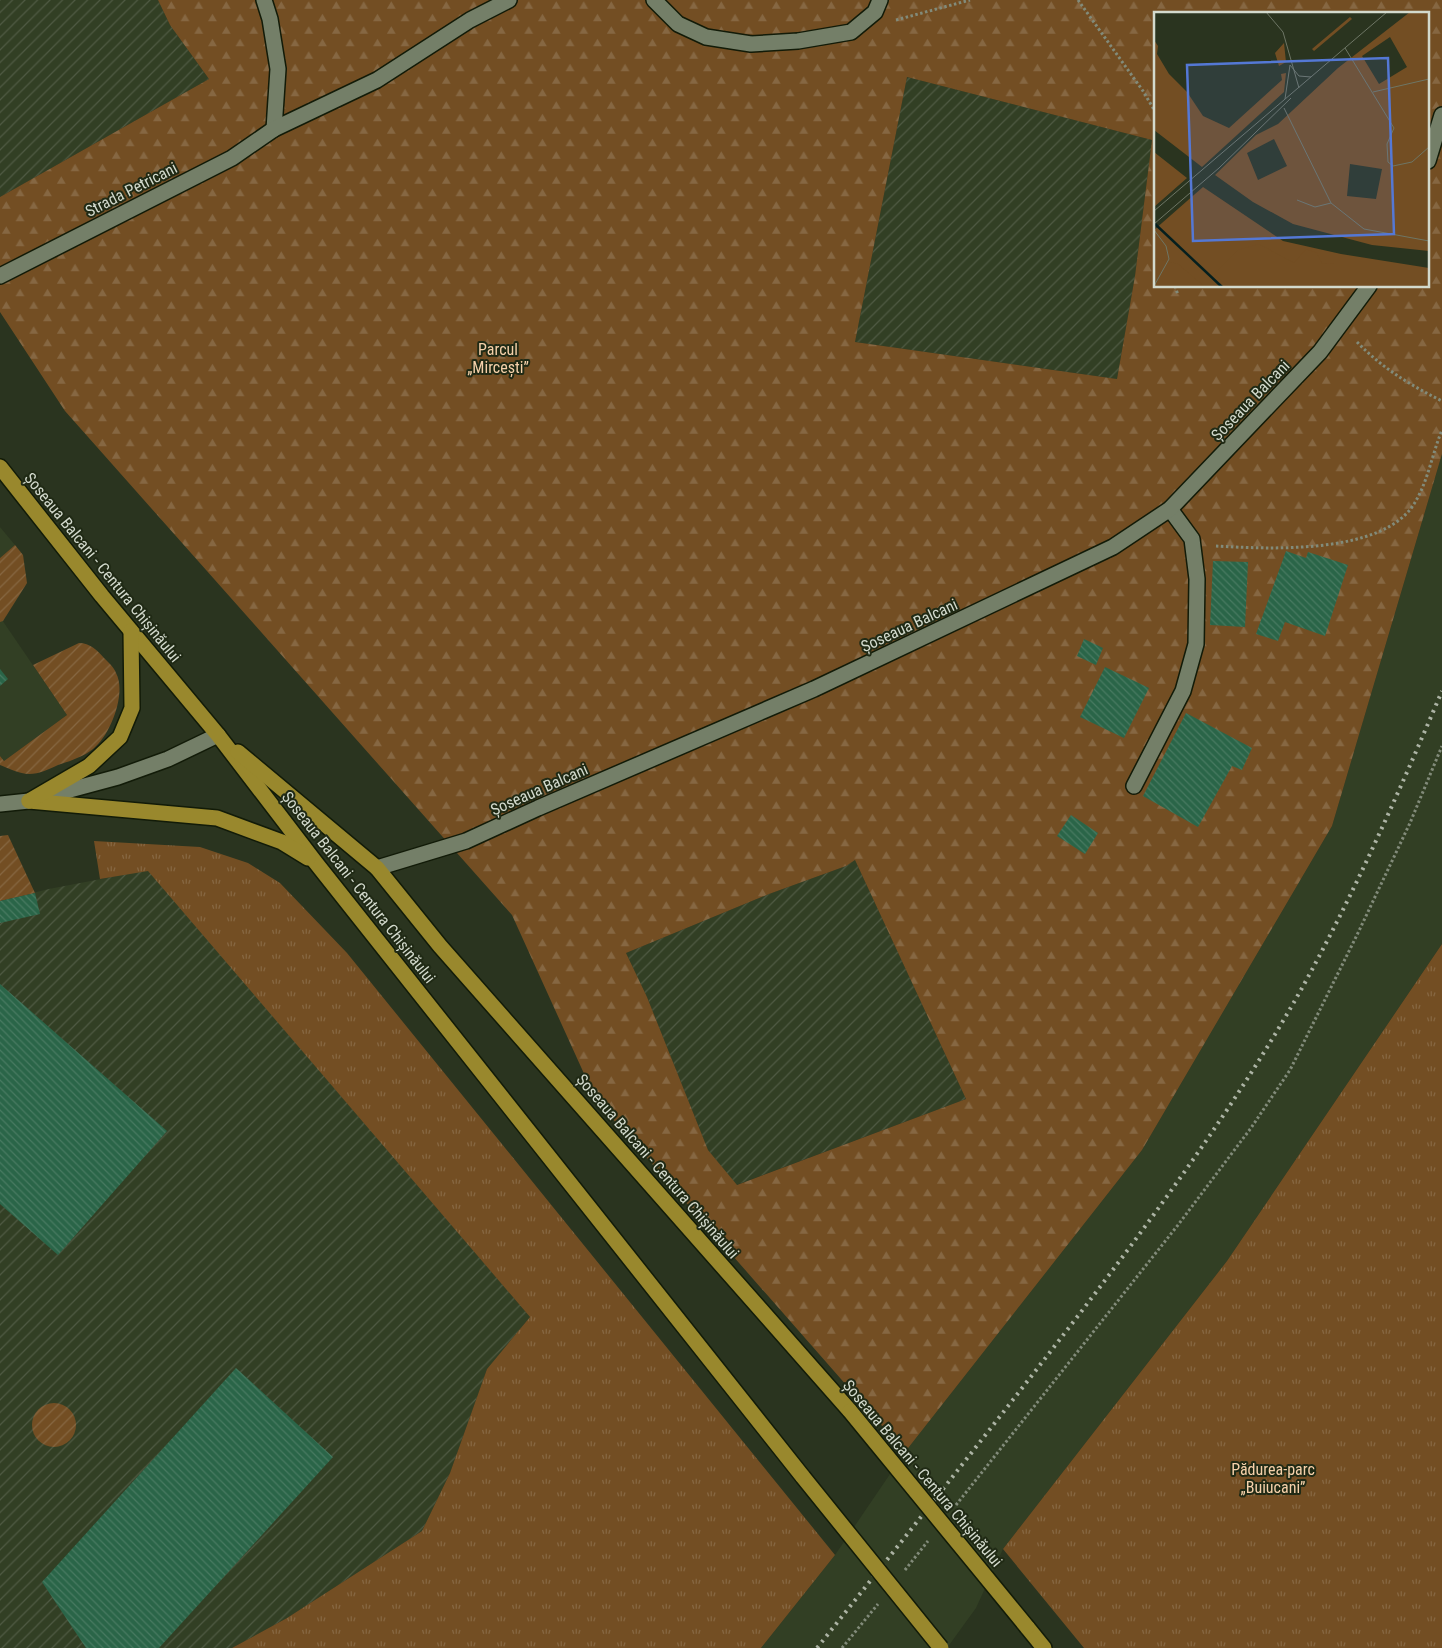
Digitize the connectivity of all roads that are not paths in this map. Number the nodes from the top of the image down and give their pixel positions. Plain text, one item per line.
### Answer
1 (264, 0) edge
2 (510, 0) edge
3 (654, 0) edge
4 (880, 0) edge
5 (1442, 115) edge
6 (274, 129) junction
7 (1430, 154) edge
8 (0, 276) edge
9 (1368, 288) edge
10 (0, 467) edge
11 (1170, 509) junction
12 (131, 631) junction
13 (218, 735) junction
14 (1134, 786) dead end
15 (29, 801) junction
16 (0, 804) edge
17 (316, 863) junction
18 (377, 868) junction
19 (941, 1648) edge
20 (1044, 1648) edge

1 - 6 street
2 - 6 street, Strada Petricani
3 - 4 street
5 - 7 street
6 - 8 street, Strada Petricani
9 - 11 street, Șoseaua Balcani
10 - 12 highway, Șoseaua Balcani - Centura Chișinăului
11 - 14 street
11 - 18 street, Șoseaua Balcani
12 - 13 highway, Șoseaua Balcani - Centura Chișinăului
12 - 15 highway
13 - 15 street
13 - 17 highway, Șoseaua Balcani - Centura Chișinăului
13 - 18 highway, Șoseaua Balcani - Centura Chișinăului
15 - 16 street
15 - 17 highway
17 - 19 highway, Șoseaua Balcani - Centura Chișinăului, bridge
18 - 20 highway, Șoseaua Balcani - Centura Chișinăului, bridge

